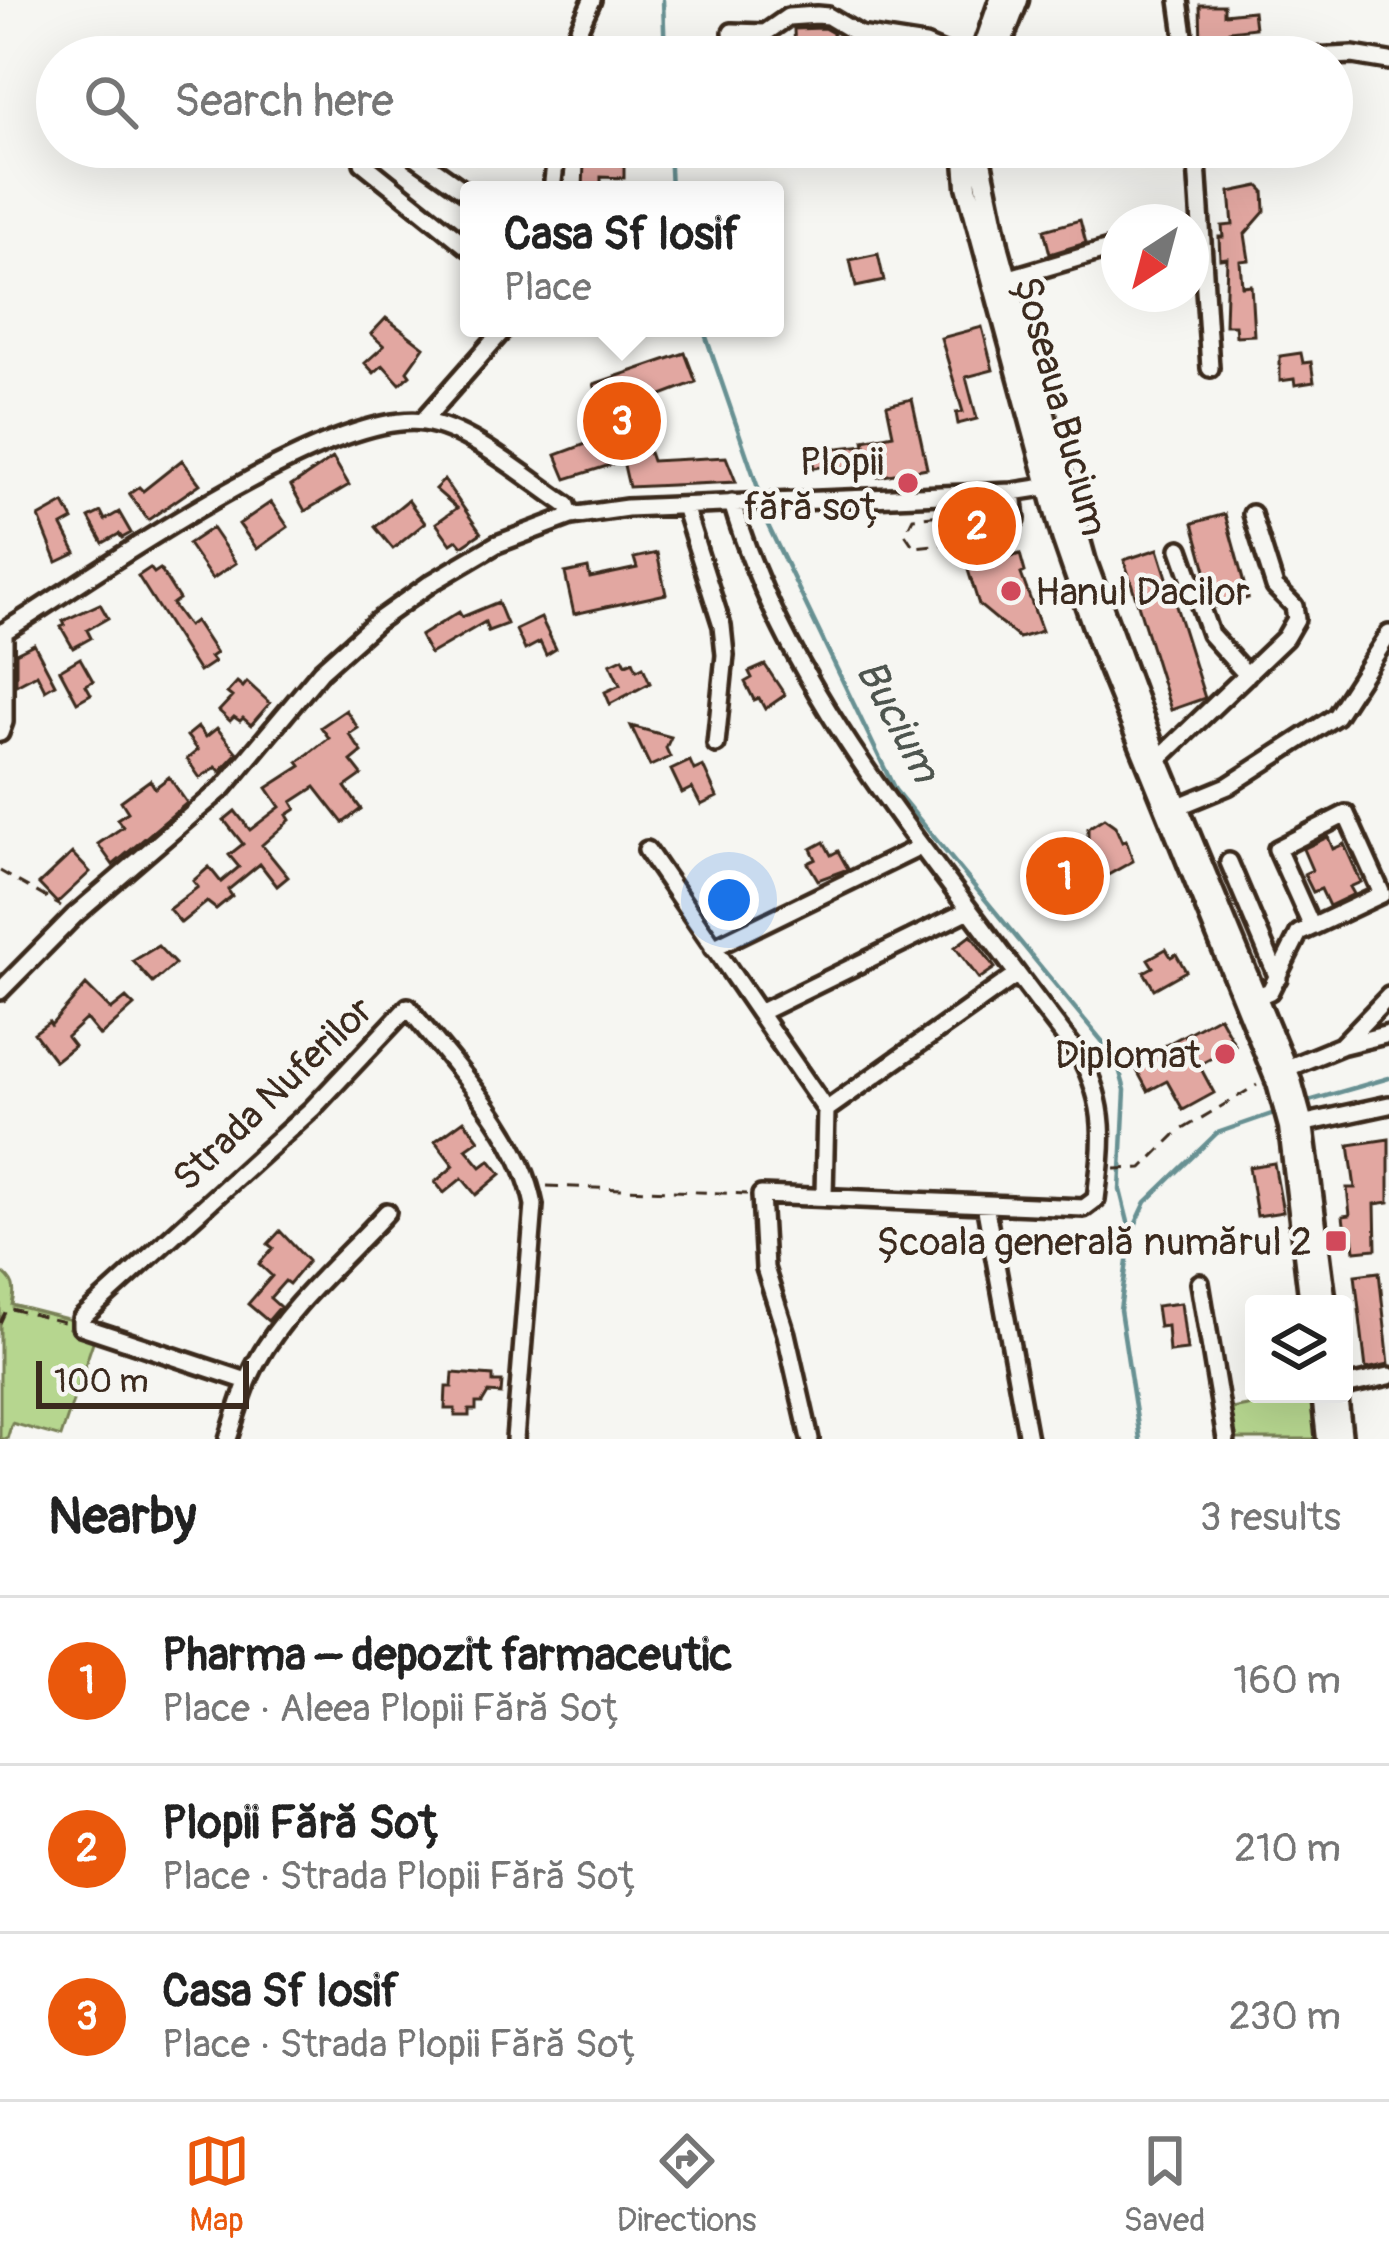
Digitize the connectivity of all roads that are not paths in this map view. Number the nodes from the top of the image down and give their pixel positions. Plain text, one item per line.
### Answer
1 (592, 0) edge
2 (1000, 0) edge
3 (1018, 0) edge
4 (1179, 0) edge
5 (576, 36) edge
6 (732, 36) edge
7 (866, 36) edge
8 (987, 36) edge
9 (1004, 36) edge
10 (1184, 36) edge
11 (1353, 56) edge
12 (1389, 61) edge
13 (369, 168) edge
14 (432, 168) edge
15 (966, 168) edge
16 (981, 168) edge
17 (1196, 168) edge
18 (460, 188) edge
19 (1197, 204) edge
20 (460, 241) edge
21 (1101, 251) edge
22 (1000, 281) junction
23 (1205, 312) edge
24 (497, 337) edge
25 (1210, 368) dead end
26 (422, 422) junction
27 (1056, 486) junction
28 (1013, 492) junction
29 (732, 503) junction
30 (684, 506) junction
31 (1252, 514) dead end
32 (571, 516) junction
33 (991, 522) road end
34 (1180, 549) dead end
35 (2, 632) edge
36 (1389, 634) edge
37 (1247, 675) junction
38 (0, 733) edge
39 (716, 744) dead end
40 (1150, 758) junction
41 (1172, 810) junction
42 (920, 847) junction
43 (647, 850) dead end
44 (1228, 862) dead end
45 (969, 910) junction
46 (1312, 927) junction
47 (713, 948) junction
48 (1016, 975) junction
49 (1278, 978) junction
50 (0, 991) edge
51 (1389, 996) edge
52 (1256, 997) junction
53 (759, 1013) junction
54 (1389, 1034) edge
55 (1341, 1046) junction
56 (1281, 1076) junction
57 (1389, 1106) edge
58 (826, 1110) junction
59 (1295, 1123) junction
60 (824, 1194) junction
61 (985, 1204) junction
62 (387, 1212) dead end
63 (1200, 1283) dead end
64 (1309, 1295) edge
65 (1324, 1295) edge
66 (1389, 1376) edge
67 (247, 1382) junction
68 (1353, 1384) edge
69 (1323, 1403) edge
70 (1337, 1403) edge
71 (228, 1439) edge
72 (515, 1439) edge
73 (810, 1439) edge
74 (1028, 1439) edge
75 (1226, 1439) edge
76 (1327, 1439) edge
77 (1342, 1439) edge

1 - 5 street
2 - 8 main road
3 - 9 main road
4 - 10 street
6 - 7 street
11 - 12 street
13 - 20 street
14 - 18 street
15 - 22 main road, Șoseaua Bucium
16 - 22 main road, Șoseaua Bucium
17 - 19 street
21 - 22 street
22 - 27 main road, Șoseaua Bucium
23 - 25 street
24 - 26 street
26 - 32 street
26 - 35 street
27 - 28 street
27 - 40 main road, Șoseaua Bucium
28 - 29 street
28 - 33 street
29 - 30 street
29 - 42 street
30 - 32 street
30 - 39 street
31 - 37 street
32 - 50 street
34 - 37 street
35 - 38 street
36 - 41 street
37 - 40 street
40 - 41 main road, Șoseaua Bucium
41 - 52 main road, Șoseaua Bucium
41 - 56 main road, Șoseaua Bucium
42 - 45 street
42 - 47 street
43 - 47 street
44 - 49 street
45 - 48 street
45 - 53 street
46 - 46 street
46 - 49 street
47 - 53 street
48 - 58 street
48 - 61 street
49 - 52 street
51 - 55 street
52 - 56 main road, Șoseaua Bucium
53 - 58 street
54 - 55 street
55 - 56 street
56 - 59 main road, Șoseaua Bucium
57 - 59 street
58 - 60 street
59 - 64 main road, Șoseaua Bucium
59 - 65 main road, Șoseaua Bucium
60 - 61 street
60 - 73 street
61 - 74 street
62 - 67 street
63 - 75 street
66 - 68 street
67 - 71 street
67 - 72 street, Strada Nuferilor
69 - 76 main road
70 - 77 main road

